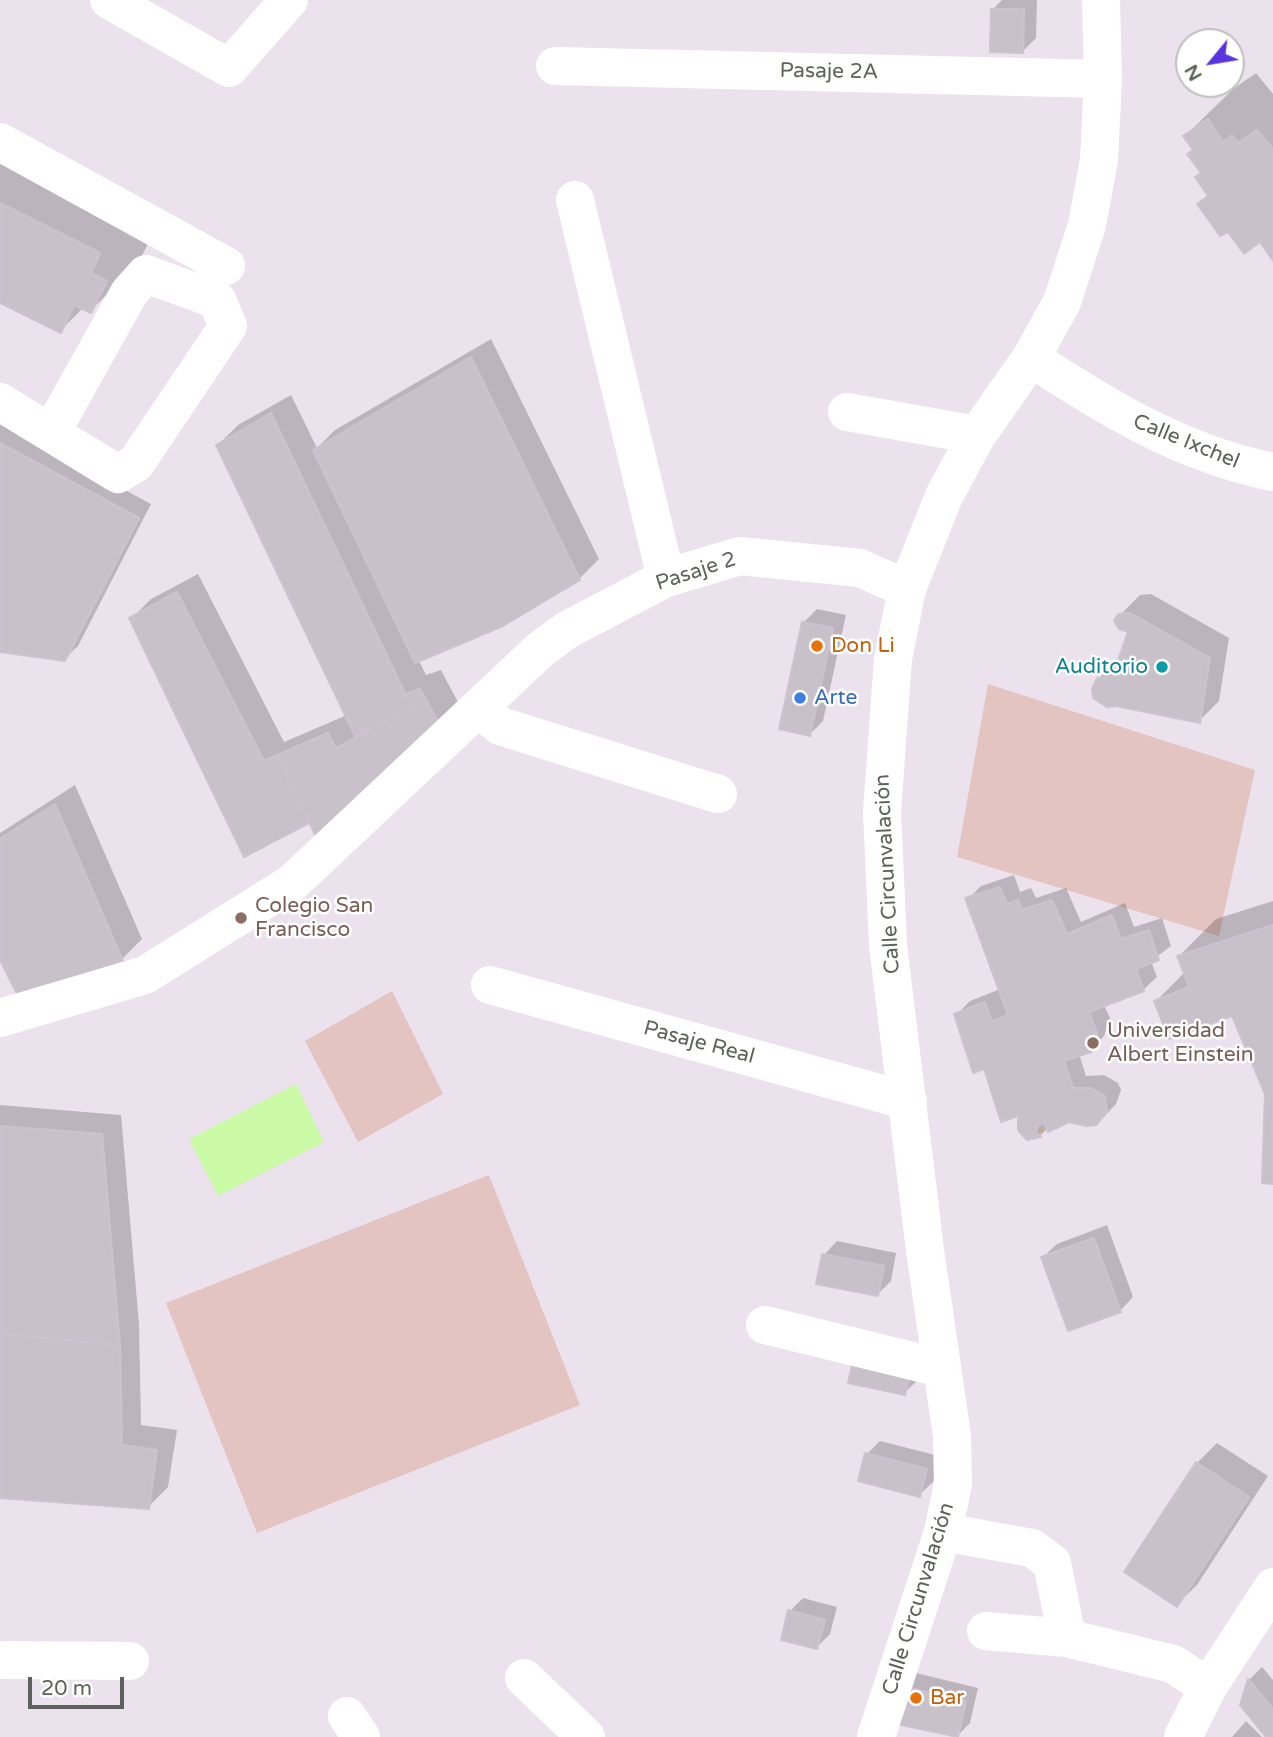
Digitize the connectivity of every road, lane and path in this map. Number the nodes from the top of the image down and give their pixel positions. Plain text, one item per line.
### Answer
1 (109, 0) edge
2 (289, 0) edge
3 (1101, 0) edge
4 (555, 66) dead end
5 (1103, 79) junction
6 (0, 142) edge
7 (575, 200) dead end
8 (226, 266) dead end
9 (1031, 358) junction
10 (0, 402) edge
11 (847, 412) dead end
12 (51, 433) junction
13 (977, 435) junction
14 (1273, 472) edge
15 (666, 578) junction
16 (907, 589) junction
17 (478, 708) junction
18 (718, 794) dead end
19 (490, 985) dead end
20 (0, 1018) edge
21 (908, 1101) junction
22 (1044, 1129) dead end
23 (1038, 1132) dead end
24 (765, 1325) dead end
25 (941, 1368) junction
26 (943, 1532) junction
27 (1273, 1587) edge
28 (986, 1632) dead end
29 (1067, 1638) junction
30 (0, 1660) edge
31 (130, 1661) dead end
32 (524, 1678) dead end
33 (1209, 1687) junction
34 (586, 1737) edge
35 (876, 1737) edge
36 (1183, 1737) edge

1 - 2 street
3 - 5 street, Calle Circunvalación
4 - 5 street, Pasaje 2A
5 - 9 street, Calle Circunvalación
6 - 8 street
7 - 15 street
9 - 13 street, Calle Circunvalación
9 - 14 street, Calle Ixchel
10 - 12 street
11 - 13 street
12 - 12 street
13 - 16 street, Calle Circunvalación
15 - 16 street, Pasaje 2
15 - 17 street, Pasaje 2
16 - 21 street, Calle Circunvalación
17 - 18 street
17 - 20 street, Pasaje 2
19 - 21 street, Pasaje Real
21 - 25 street, Calle Circunvalación
22 - 23 path
24 - 25 street
25 - 26 street, Calle Circunvalación
26 - 29 street
26 - 35 street, Calle Circunvalación
27 - 33 street
28 - 29 street
29 - 33 street
30 - 31 street
32 - 34 street
33 - 36 street

